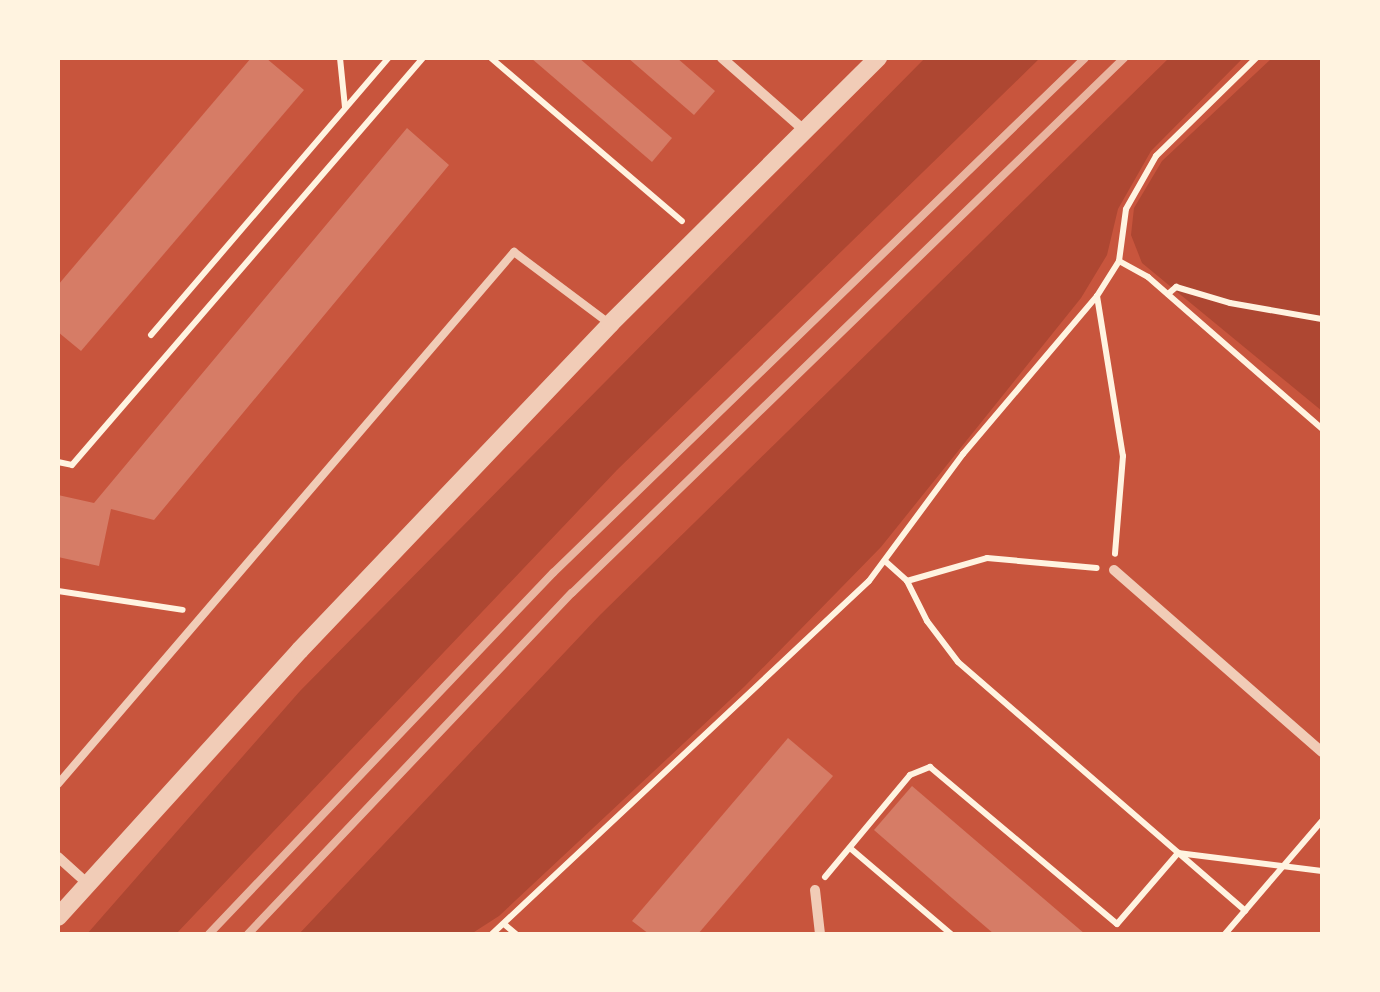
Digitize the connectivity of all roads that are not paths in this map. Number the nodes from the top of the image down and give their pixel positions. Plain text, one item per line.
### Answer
1 (722, 58) edge
2 (878, 58) edge
3 (804, 130) junction
4 (610, 324) junction
5 (1114, 570) road end
6 (1322, 752) edge
7 (58, 784) edge
8 (58, 858) edge
9 (87, 883) junction
10 (815, 890) road end
11 (58, 916) edge
12 (820, 934) edge

1 - 3 street
2 - 3 street
3 - 4 street
4 - 7 lane
4 - 9 street
5 - 6 street
8 - 9 street
9 - 11 street
10 - 12 street

